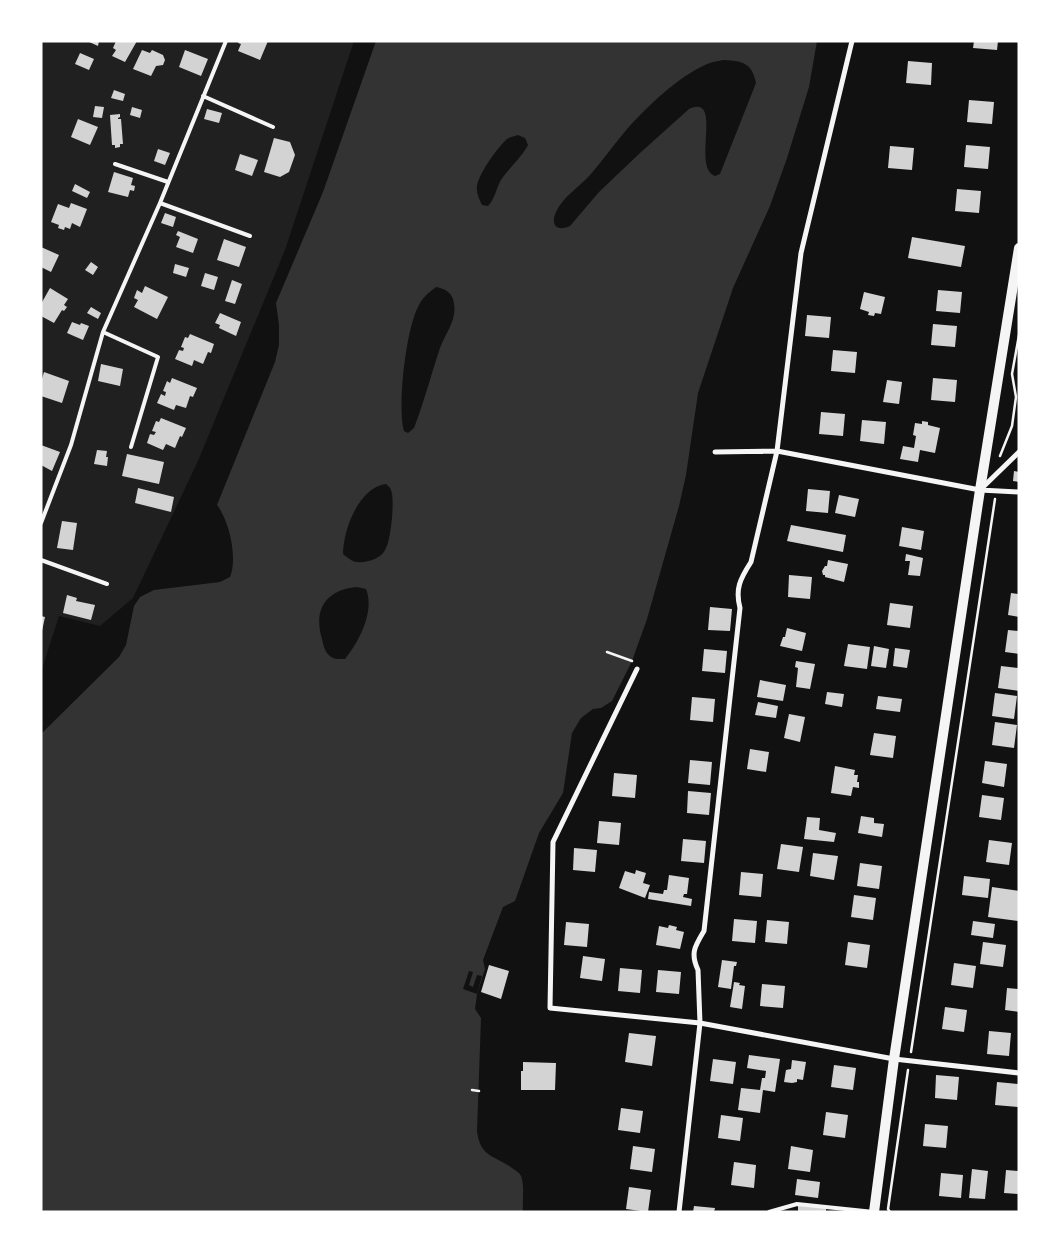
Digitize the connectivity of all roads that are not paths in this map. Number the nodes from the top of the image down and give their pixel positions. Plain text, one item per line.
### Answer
1 (226, 41) edge
2 (852, 41) edge
3 (203, 96) junction
4 (273, 127) dead end
5 (115, 164) dead end
6 (168, 182) junction
7 (160, 203) junction
8 (250, 236) dead end
9 (1019, 248) edge
10 (103, 332) junction
11 (131, 447) dead end
12 (777, 451) junction
13 (715, 452) dead end
14 (1019, 452) edge
15 (980, 490) junction
16 (1019, 492) edge
17 (41, 523) edge
18 (41, 560) edge
19 (107, 584) dead end
20 (637, 670) dead end
21 (700, 1023) junction
22 (894, 1059) junction
23 (1019, 1073) edge
24 (679, 1212) edge
25 (769, 1212) edge
26 (874, 1212) edge

1 - 3 lane
2 - 12 street
3 - 4 lane
3 - 6 lane
5 - 6 lane
6 - 7 lane
7 - 8 lane
7 - 10 lane
9 - 15 main road
10 - 11 lane
10 - 17 lane
12 - 13 street
12 - 15 street
12 - 21 street
14 - 15 street
15 - 16 street
15 - 22 main road
18 - 19 lane
20 - 21 street
21 - 22 street
21 - 24 street
22 - 23 street
22 - 26 main road
25 - 26 lane

